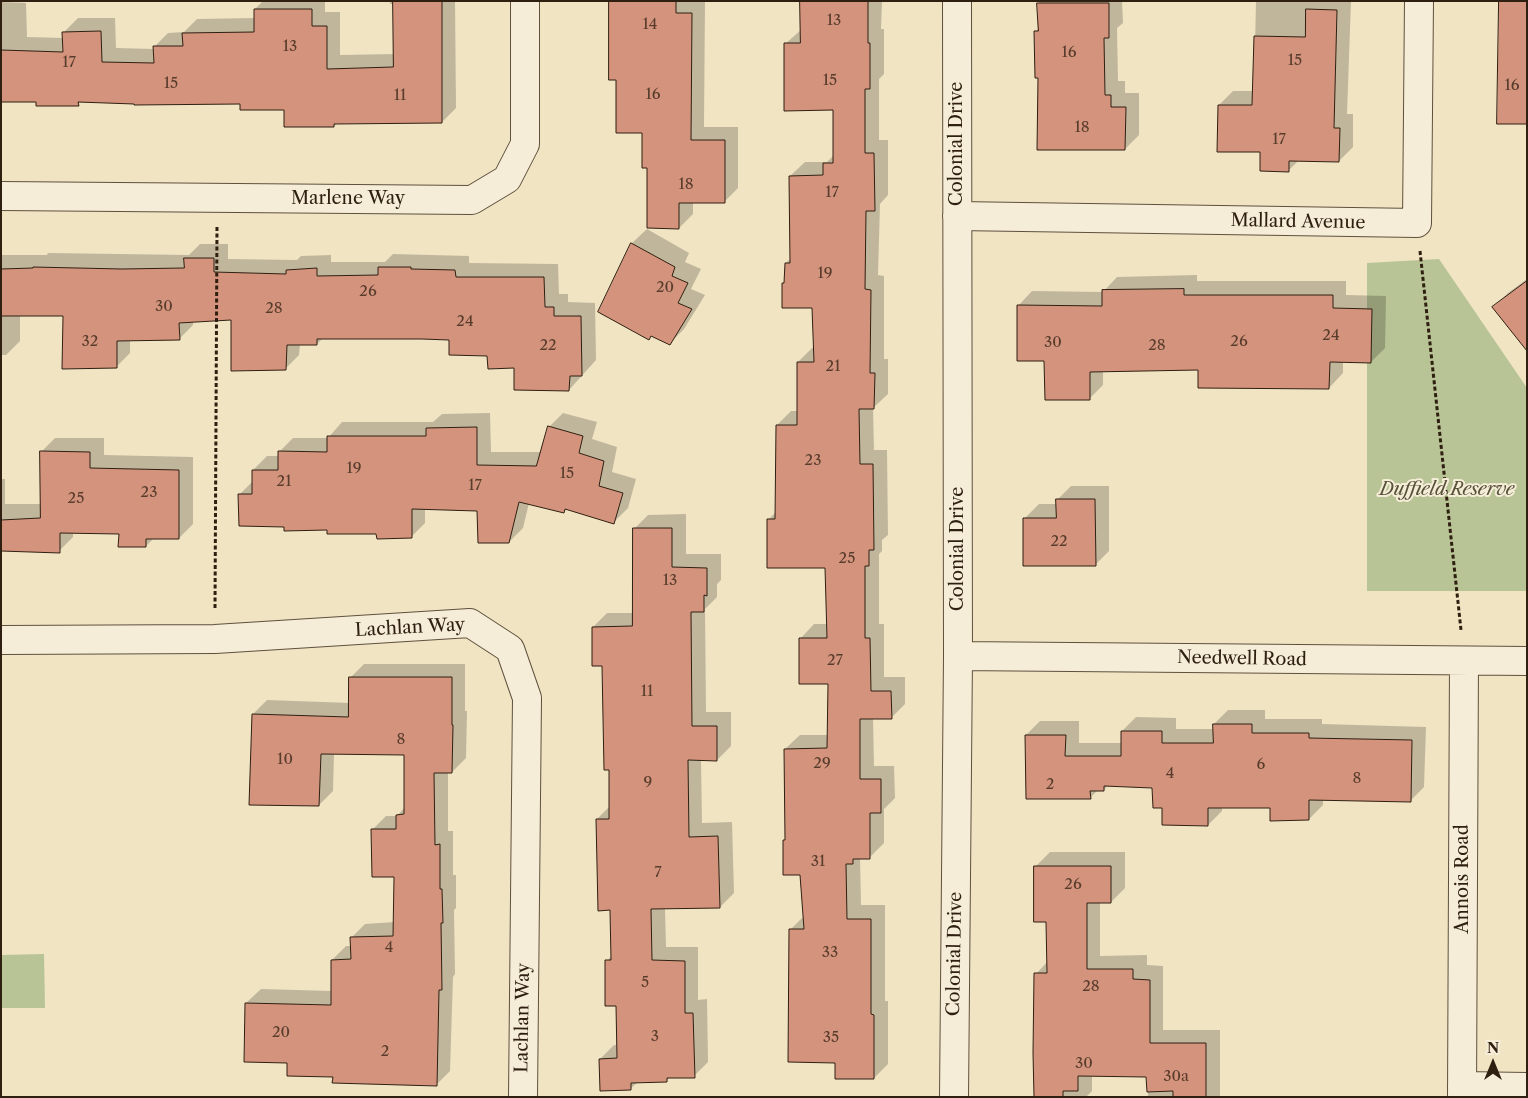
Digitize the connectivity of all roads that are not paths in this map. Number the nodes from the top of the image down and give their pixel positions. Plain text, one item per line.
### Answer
1 (525, 1) edge
2 (957, 1) edge
3 (1419, 1) edge
4 (1, 196) edge
5 (957, 216) junction
6 (1, 640) edge
7 (958, 656) junction
8 (1464, 661) junction
9 (1527, 661) edge
10 (1527, 1087) edge
11 (1462, 1091) edge
12 (523, 1097) edge
13 (954, 1097) edge

1 - 4 street, Marlene Way
2 - 5 street, Colonial Drive
3 - 5 street, Mallard Avenue
5 - 7 street, Colonial Drive
6 - 12 street, Lachlan Way
7 - 8 street, Needwell Road
7 - 13 street, Colonial Drive
8 - 9 street, Needwell Road
8 - 11 street, Annois Road
10 - 11 street

